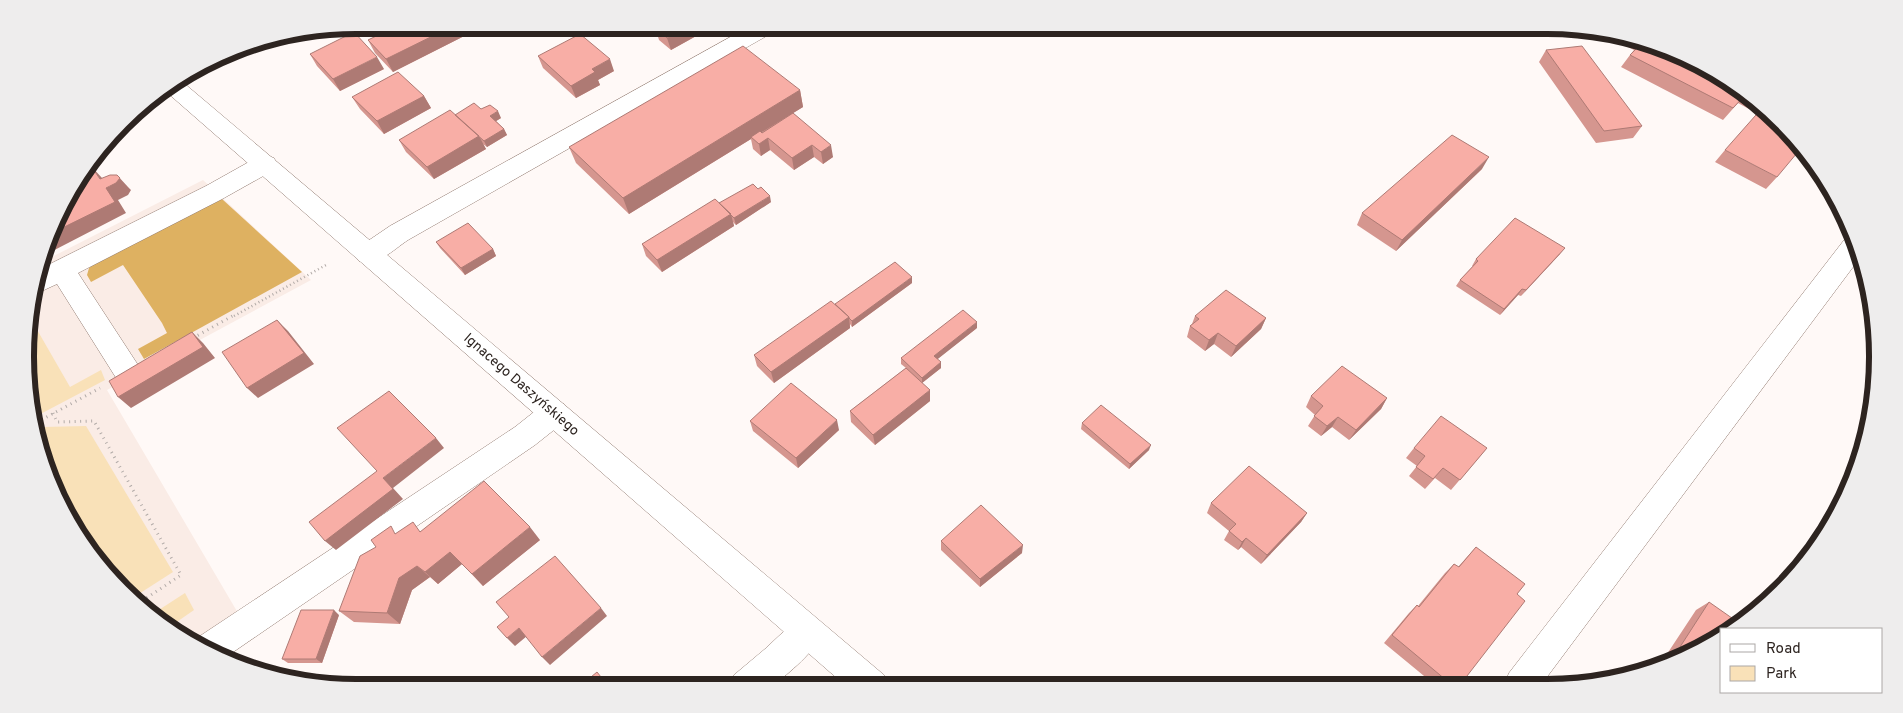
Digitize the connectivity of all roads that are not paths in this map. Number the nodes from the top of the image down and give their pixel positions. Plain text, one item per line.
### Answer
1 (753, 34) edge
2 (176, 89) edge
3 (265, 164) junction
4 (1851, 250) edge
5 (368, 254) junction
6 (62, 270) junction
7 (44, 279) edge
8 (128, 373) edge
9 (554, 413) junction
10 (807, 631) junction
11 (214, 646) edge
12 (756, 679) edge
13 (863, 679) edge
14 (1526, 679) edge

1 - 5 street
2 - 3 street, Ignacego Daszyńskiego
3 - 5 street, Ignacego Daszyńskiego
3 - 6 street
4 - 14 street
5 - 9 street, Ignacego Daszyńskiego
6 - 7 street
6 - 8 street
9 - 10 street, Ignacego Daszyńskiego
9 - 11 street
10 - 12 street
10 - 13 street, Ignacego Daszyńskiego

